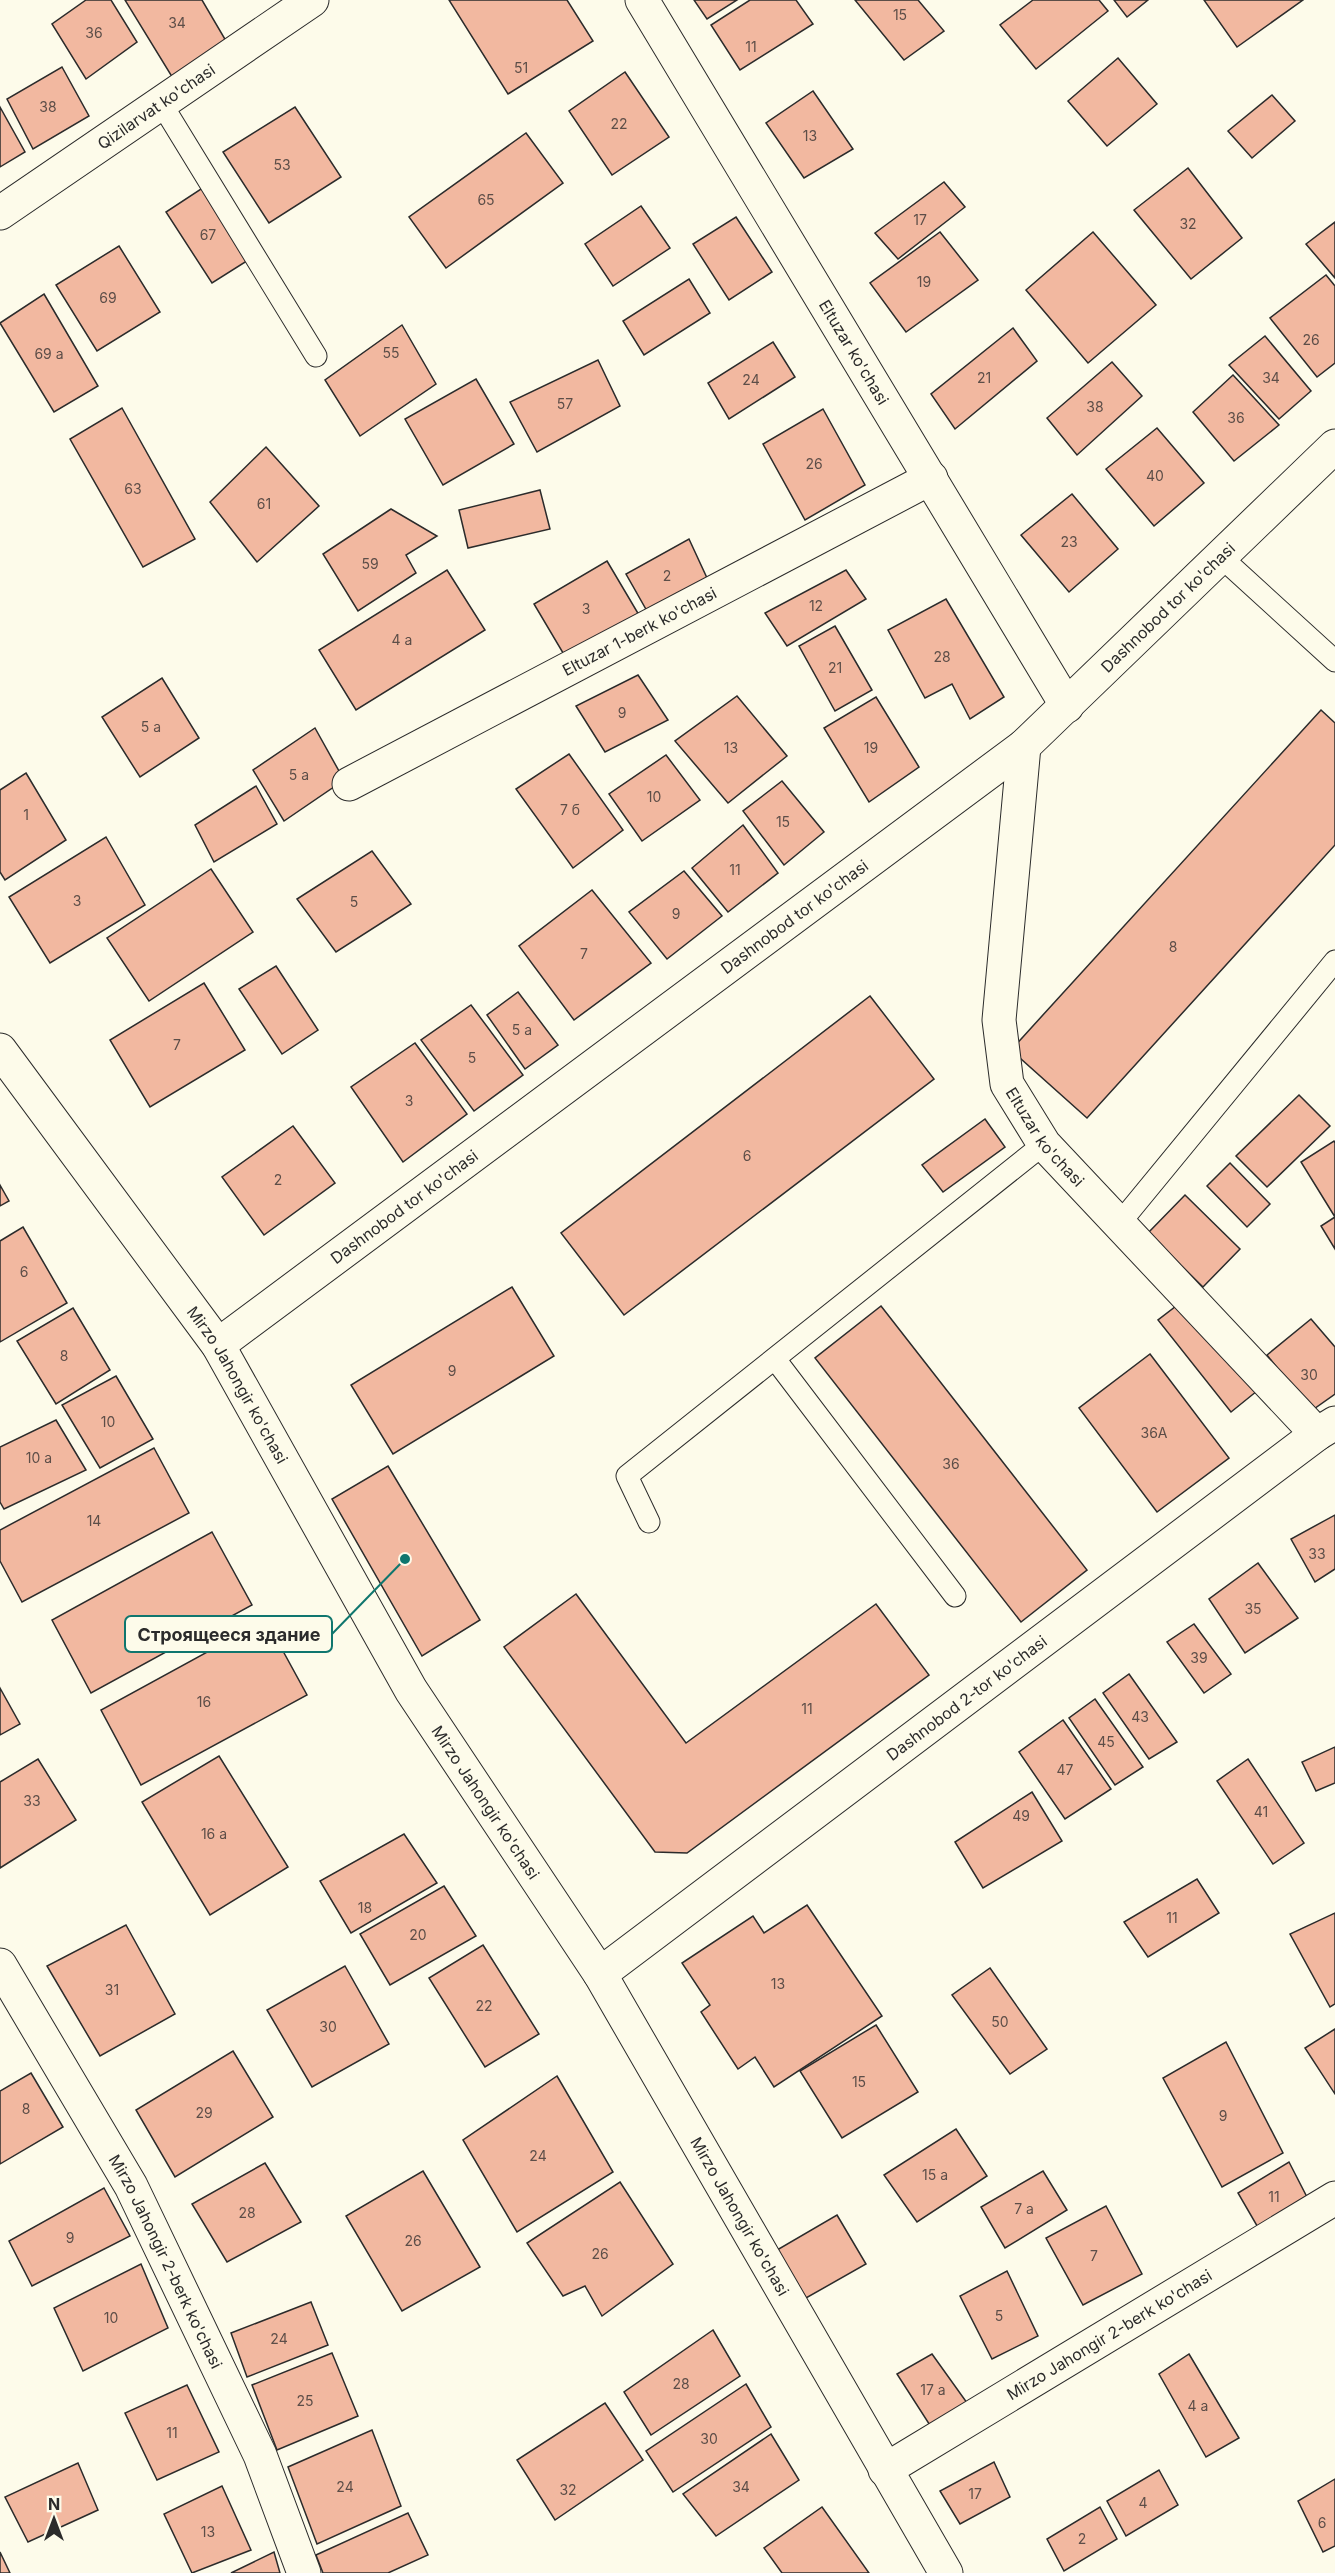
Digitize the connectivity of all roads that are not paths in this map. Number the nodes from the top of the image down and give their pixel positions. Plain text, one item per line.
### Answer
1 (312, 0) edge
2 (642, 0) edge
3 (161, 103) junction
4 (0, 213) edge
5 (316, 356) dead end
6 (1335, 446) edge
7 (931, 478) junction
8 (1221, 557) junction
9 (1335, 661) edge
10 (1066, 706) junction
11 (1024, 746) junction
12 (349, 784) dead end
13 (1335, 961) edge
14 (0, 1050) edge
15 (1044, 1144) junction
16 (1119, 1224) junction
17 (218, 1345) junction
18 (775, 1359) junction
19 (1326, 1429) edge
20 (649, 1522) dead end
21 (955, 1596) dead end
22 (0, 1965) edge
23 (600, 1974) junction
24 (1335, 2198) edge
25 (885, 2470) junction
26 (304, 2573) edge
27 (946, 2573) edge

1 - 3 street, Qizilarvat ko'chasi
2 - 7 street, Eltuzar ko'chasi
3 - 4 street, Qizilarvat ko'chasi
3 - 5 lane
6 - 8 street, Dashnobod tor ko'chasi
7 - 10 street, Eltuzar ko'chasi
7 - 12 street, Eltuzar 1-berk ko'chasi
8 - 9 lane
8 - 10 street, Dashnobod tor ko'chasi
10 - 11 street, Dashnobod tor ko'chasi
11 - 15 street, Eltuzar ko'chasi
11 - 17 street, Dashnobod tor ko'chasi
13 - 16 lane
14 - 17 street, Mirzo Jahongir ko'chasi
15 - 16 street, Eltuzar ko'chasi
15 - 18 lane
16 - 19 street, Eltuzar ko'chasi
17 - 23 street, Mirzo Jahongir ko'chasi
18 - 20 lane
18 - 21 lane
19 - 23 street, Dashnobod 2-tor ko'chasi
22 - 26 street, Mirzo Jahongir 2-berk ko'chasi
23 - 25 street, Mirzo Jahongir ko'chasi
24 - 25 street, Mirzo Jahongir 2-berk ko'chasi
25 - 27 street, Mirzo Jahongir ko'chasi

